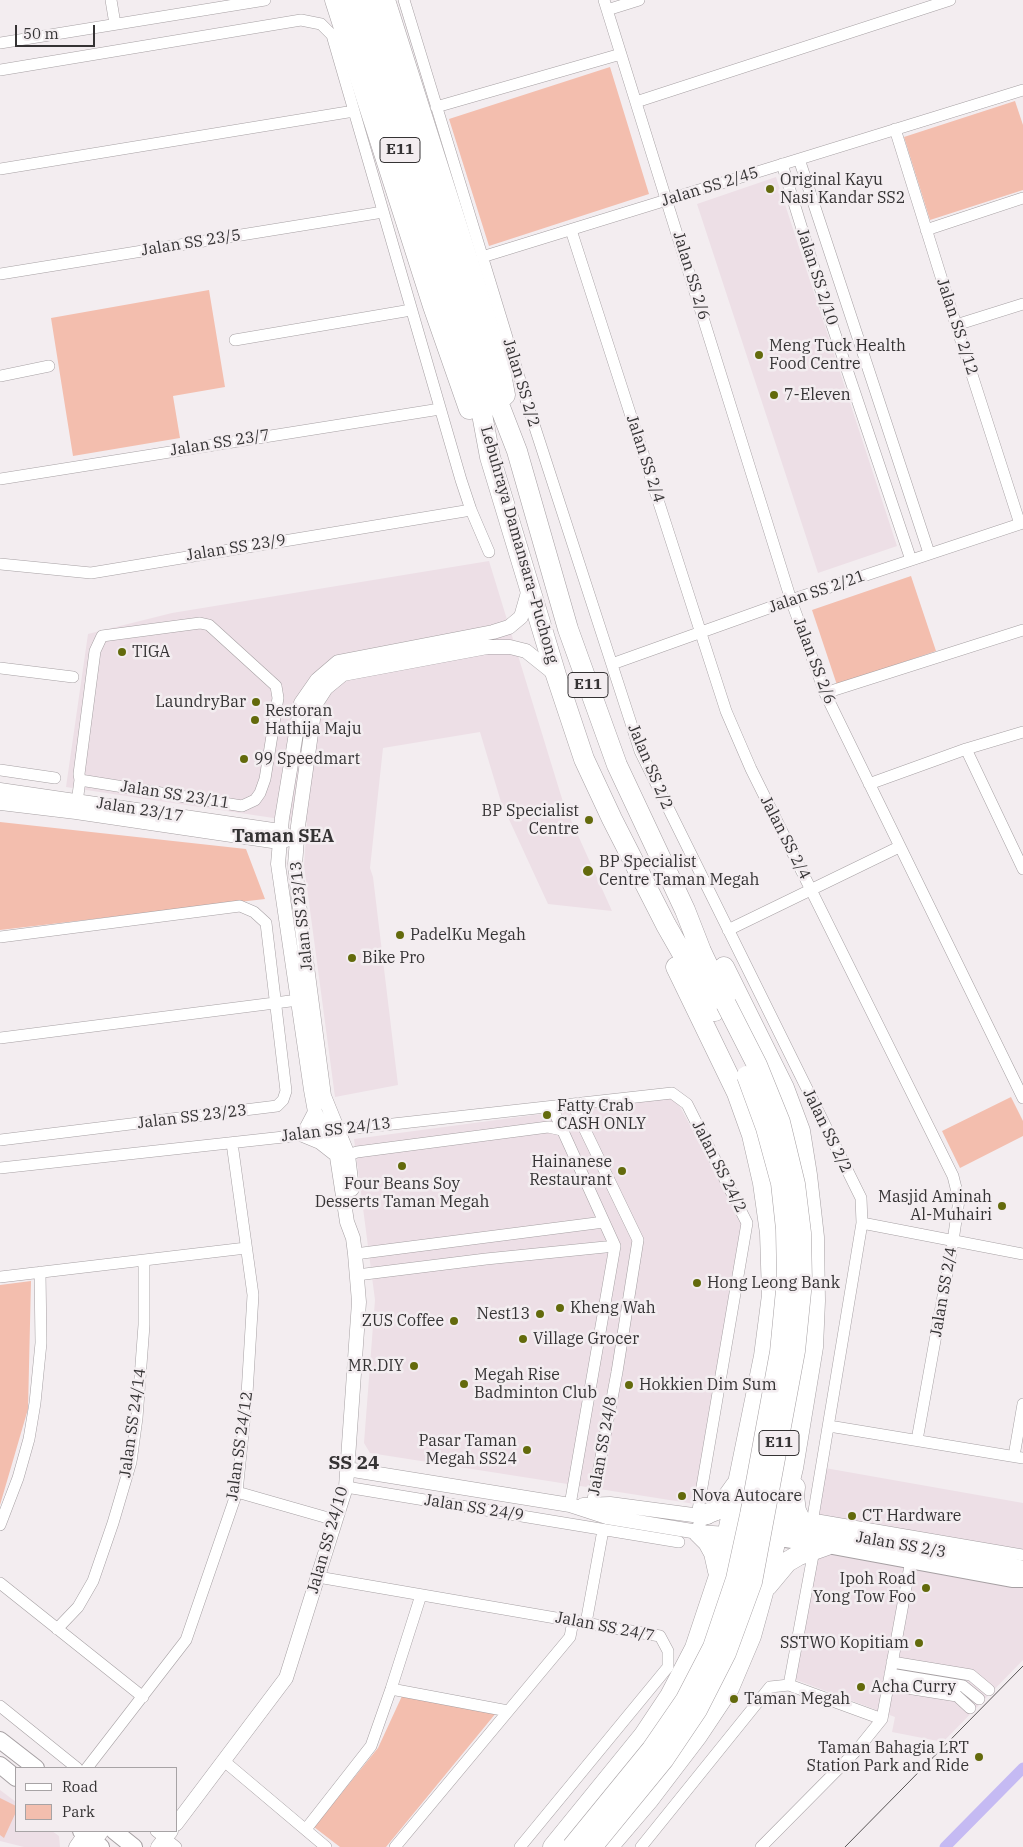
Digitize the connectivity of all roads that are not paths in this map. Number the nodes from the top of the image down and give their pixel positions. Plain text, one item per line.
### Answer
1 (110, 0) edge
2 (265, 0) edge
3 (335, 0) edge
4 (351, 0) edge
5 (366, 0) edge
6 (385, 0) edge
7 (404, 0) edge
8 (639, 0) edge
9 (950, 0) edge
10 (605, 5) edge
11 (114, 24) junction
12 (0, 43) edge
13 (621, 54) junction
14 (0, 70) edge
15 (1023, 90) edge
16 (636, 102) junction
17 (436, 107) junction
18 (354, 111) junction
19 (895, 130) junction
20 (798, 159) junction
21 (782, 164) junction
22 (0, 169) edge
23 (1023, 198) edge
24 (667, 200) junction
25 (383, 212) junction
26 (571, 230) junction
27 (926, 230) junction
28 (482, 257) junction
29 (0, 274) edge
30 (456, 300) junction
31 (1023, 304) edge
32 (411, 310) junction
33 (956, 325) junction
34 (235, 340) dead end
35 (49, 366) dead end
36 (0, 376) edge
37 (440, 408) junction
38 (517, 451) junction
39 (490, 457) junction
40 (0, 479) edge
41 (471, 510) junction
42 (1022, 523) edge
43 (489, 552) dead end
44 (928, 553) junction
45 (911, 560) junction
46 (0, 564) edge
47 (530, 586) junction
48 (791, 600) junction
49 (1023, 630) edge
50 (700, 631) junction
51 (612, 664) junction
52 (0, 668) edge
53 (556, 675) junction
54 (73, 677) dead end
55 (825, 693) junction
56 (1023, 732) edge
57 (966, 749) junction
58 (0, 770) edge
59 (55, 778) dead end
60 (80, 780) junction
61 (869, 784) junction
62 (0, 790) edge
63 (0, 803) edge
64 (77, 807) junction
65 (284, 809) junction
66 (298, 826) junction
67 (253, 832) junction
68 (282, 837) junction
69 (899, 846) junction
70 (295, 853) junction
71 (1022, 863) edge
72 (278, 864) junction
73 (811, 888) junction
74 (685, 910) junction
75 (666, 924) junction
76 (728, 930) junction
77 (0, 937) edge
78 (304, 999) junction
79 (276, 1003) junction
80 (721, 1007) junction
81 (0, 1038) edge
82 (672, 1093) joint
83 (1023, 1098) edge
84 (573, 1105) junction
85 (552, 1107) junction
86 (315, 1112) junction
87 (562, 1130) junction
88 (332, 1131) junction
89 (304, 1135) junction
90 (0, 1140) edge
91 (232, 1143) junction
92 (342, 1156) junction
93 (0, 1168) edge
94 (604, 1222) junction
95 (862, 1223) junction
96 (953, 1241) junction
97 (615, 1246) junction
98 (246, 1248) junction
99 (355, 1254) junction
100 (1023, 1254) edge
101 (144, 1260) junction
102 (40, 1272) junction
103 (357, 1275) junction
104 (0, 1277) edge
105 (1023, 1404) edge
106 (829, 1426) junction
107 (917, 1440) junction
108 (1018, 1457) edge
109 (793, 1468) junction
110 (347, 1469) junction
111 (740, 1480) junction
112 (346, 1487) junction
113 (237, 1492) junction
114 (570, 1505) junction
115 (592, 1505) junction
116 (335, 1520) junction
117 (699, 1522) junction
118 (812, 1524) junction
119 (0, 1525) edge
120 (729, 1526) junction
121 (603, 1530) junction
122 (778, 1530) junction
123 (679, 1542) dead end
124 (820, 1548) junction
125 (1023, 1555) edge
126 (911, 1560) junction
127 (719, 1576) junction
128 (318, 1577) junction
129 (1020, 1578) edge
130 (0, 1583) edge
131 (764, 1590) junction
132 (421, 1594) junction
133 (573, 1621) junction
134 (586, 1623) junction
135 (57, 1629) junction
136 (892, 1662) junction
137 (889, 1680) junction
138 (789, 1685) junction
139 (391, 1689) junction
140 (989, 1690) dead end
141 (143, 1697) junction
142 (979, 1699) dead end
143 (0, 1706) edge
144 (970, 1708) dead end
145 (508, 1710) junction
146 (882, 1719) junction
147 (0, 1740) edge
148 (224, 1761) junction
149 (0, 1765) edge
150 (35, 1767) edge
151 (76, 1767) edge
152 (88, 1767) edge
153 (15, 1777) edge
154 (178, 1821) edge
155 (306, 1829) junction
156 (115, 1832) edge
157 (134, 1847) edge
158 (326, 1847) edge
159 (395, 1847) edge
160 (520, 1847) edge
161 (553, 1847) edge
162 (572, 1847) edge
163 (592, 1847) edge
164 (608, 1847) edge
165 (641, 1847) edge
166 (761, 1847) edge

1 - 11 street
2 - 11 street
3 - 39 highway
4 - 30 highway, Lebuhraya Damansara–Puchong / E11
5 - 30 highway, Lebuhraya Damansara–Puchong / E11
6 - 38 highway
7 - 17 street, Jalan SS 2/2
8 - 10 street
9 - 16 street
10 - 13 street, Jalan SS 2/6
11 - 12 street
13 - 16 street, Jalan SS 2/6
13 - 17 street
14 - 18 street
15 - 19 street, Jalan SS 2/45
16 - 24 street, Jalan SS 2/6
17 - 28 street, Jalan SS 2/2
18 - 22 street
18 - 25 street
19 - 20 street, Jalan SS 2/45
19 - 27 street, Jalan SS 2/12
20 - 21 street, Jalan SS 2/45
20 - 44 street, Jalan SS 2/10
21 - 24 street, Jalan SS 2/45
21 - 45 street, Jalan SS 2/10
23 - 27 street
24 - 26 street, Jalan SS 2/45
24 - 48 street, Jalan SS 2/6
25 - 29 street, Jalan SS 23/5
25 - 32 street
26 - 28 street, Jalan SS 2/45
26 - 50 street, Jalan SS 2/4
27 - 33 street, Jalan SS 2/12
28 - 51 street, Jalan SS 2/2
30 - 38 highway, Lebuhraya Damansara–Puchong / E11
30 - 39 highway, Lebuhraya Damansara–Puchong / E11
31 - 33 street
32 - 34 street
32 - 37 street
33 - 42 street, Jalan SS 2/12
35 - 36 street
37 - 40 street, Jalan SS 23/7
37 - 41 street
38 - 74 highway, Lebuhraya Damansara–Puchong / E11
39 - 47 highway, Lebuhraya Damansara–Puchong / E11
41 - 43 street
41 - 46 street, Jalan SS 23/9
42 - 44 street, Jalan SS 2/21
44 - 45 street, Jalan SS 2/21
45 - 48 street, Jalan SS 2/21
47 - 53 highway, Lebuhraya Damansara–Puchong / E11
47 - 65 street, Jalan SS 23/13
48 - 50 street, Jalan SS 2/21
48 - 55 street, Jalan SS 2/6
49 - 55 street
50 - 51 street, Jalan SS 2/21
50 - 73 street, Jalan SS 2/4
51 - 76 street, Jalan SS 2/2
52 - 54 street
53 - 66 street, Jalan SS 23/13
53 - 75 highway, Lebuhraya Damansara–Puchong / E11
55 - 61 street, Jalan SS 2/6
56 - 57 street
57 - 61 street
57 - 71 street
58 - 59 street
60 - 60 street, Jalan SS 23/11
60 - 64 street, Jalan SS 23/11
61 - 69 street, Jalan SS 2/6
62 - 64 street, Jalan 23/17
63 - 64 street, Jalan 23/17
64 - 67 street, Jalan 23/17
65 - 67 street
65 - 68 street, Jalan SS 23/13
66 - 68 street
66 - 70 street, Jalan SS 23/13
67 - 68 street, Jalan 23/17
67 - 72 street
68 - 70 street
68 - 72 street, Jalan SS 23/13
69 - 73 street
69 - 83 street, Jalan SS 2/6
70 - 78 street, Jalan SS 23/13
72 - 78 street, Jalan SS 23/13
73 - 76 street
73 - 96 street, Jalan SS 2/4
74 - 80 highway, Lebuhraya Damansara–Puchong / E11
74 - 109 highway
75 - 80 highway, Lebuhraya Damansara–Puchong / E11
75 - 111 highway
76 - 95 street, Jalan SS 2/2
77 - 79 street
78 - 79 street
78 - 86 street, Jalan SS 23/13
78 - 88 street, Jalan SS 23/13
79 - 81 street
79 - 90 street, Jalan SS 23/23
80 - 162 highway, Lebuhraya Damansara–Puchong / E11, bridge
80 - 163 highway, Lebuhraya Damansara–Puchong / E11, bridge
82 - 84 street, Jalan SS 24/13
82 - 117 street, Jalan SS 24/2
84 - 85 street, Jalan SS 24/13
84 - 87 street
84 - 115 street, Jalan SS 24/8
85 - 87 street
85 - 88 street, Jalan SS 24/13
86 - 88 street, Jalan SS 23/13
86 - 89 street
87 - 92 street
87 - 94 street
88 - 89 street, Jalan SS 24/13
88 - 92 street, Jalan SS 24/10
89 - 91 street, Jalan SS 24/13
89 - 92 street
91 - 93 street, Jalan SS 24/13
91 - 98 street, Jalan SS 24/12
92 - 99 street, Jalan SS 24/10
94 - 97 street
94 - 99 street
95 - 96 street
95 - 106 street, Jalan SS 2/2
96 - 100 street
96 - 107 street, Jalan SS 2/4
97 - 103 street
97 - 114 street, Jalan SS 24/8
98 - 101 street
98 - 113 street, Jalan SS 24/12
99 - 103 street, Jalan SS 24/10
101 - 102 street
101 - 135 street, Jalan SS 24/14
102 - 104 street
102 - 119 street
103 - 110 street, Jalan SS 24/10
105 - 108 street
106 - 107 street
106 - 118 street, Jalan SS 2/2
107 - 108 street
109 - 111 highway
109 - 118 highway
109 - 122 highway
110 - 112 street, Jalan SS 24/10
110 - 114 street, Jalan SS 24/9
111 - 117 highway
111 - 120 highway
112 - 116 street, Jalan SS 24/10
112 - 121 street, Jalan SS 24/9
113 - 116 street
113 - 141 street, Jalan SS 24/12
114 - 115 street, Jalan SS 24/9
114 - 117 street, Jalan SS 24/9
115 - 117 street, Jalan SS 24/9
116 - 128 street, Jalan SS 24/10
117 - 120 street, Jalan SS 24/9
117 - 127 highway
118 - 122 main road, Jalan SS 2/3
118 - 125 street
118 - 129 main road, Jalan SS 2/3
120 - 122 main road
120 - 127 highway
121 - 123 street, Jalan SS 24/9
121 - 134 street
122 - 124 main road, Jalan SS 2/3
122 - 131 highway
124 - 126 main road, Jalan SS 2/3
124 - 131 highway
124 - 138 street
126 - 129 main road, Jalan SS 2/3
126 - 136 street
127 - 131 highway
127 - 161 highway
128 - 132 street, Jalan SS 24/7
128 - 148 street, Jalan SS 24/10
130 - 135 street
131 - 164 highway
132 - 133 street, Jalan SS 24/7
132 - 139 street
133 - 134 street, Jalan SS 24/7
133 - 145 street
134 - 160 street, Jalan SS 24/7
135 - 141 street
136 - 137 street
136 - 140 street
137 - 142 street
137 - 144 street
137 - 146 street
138 - 146 street
138 - 165 street
139 - 145 street
139 - 155 street
141 - 152 street, Jalan SS 24/12
143 - 151 street
145 - 159 street
146 - 166 street
147 - 150 main road
148 - 154 street, Jalan SS 24/10
148 - 155 street
149 - 153 main road
155 - 158 street
156 - 157 main road

